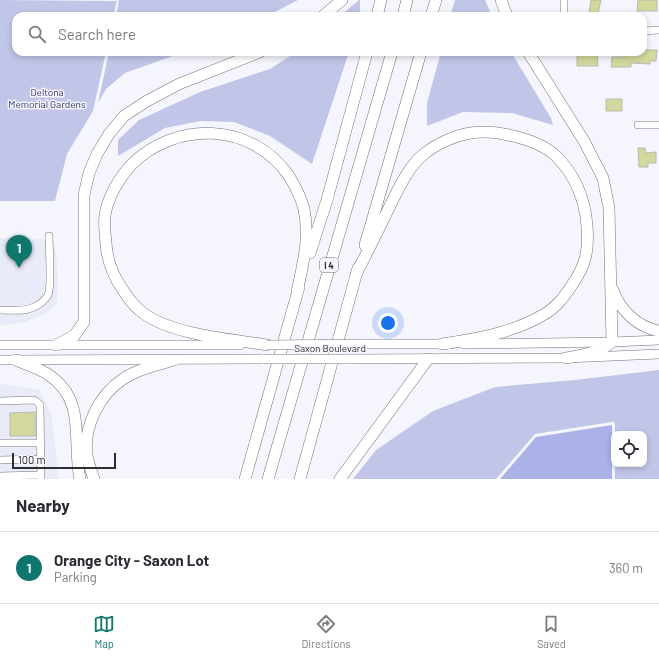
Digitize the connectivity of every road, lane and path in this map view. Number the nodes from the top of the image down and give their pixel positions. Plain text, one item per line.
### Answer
1 (342, 0) edge
2 (381, 0) edge
3 (407, 0) edge
4 (436, 0) edge
5 (501, 0) edge
6 (564, 0) edge
7 (328, 12) edge
8 (378, 12) edge
9 (404, 12) edge
10 (432, 12) edge
11 (506, 12) edge
12 (564, 12) edge
13 (659, 30) edge
14 (647, 31) edge
15 (250, 56) edge
16 (366, 56) edge
17 (391, 56) edge
18 (419, 56) edge
19 (531, 56) edge
20 (638, 125) dead end
21 (659, 125) edge
22 (49, 236) dead end
23 (356, 274) junction
24 (611, 283) junction
25 (297, 292) junction
26 (0, 310) edge
27 (659, 331) edge
28 (659, 340) edge
29 (612, 342) junction
30 (442, 344) junction
31 (0, 345) edge
32 (56, 345) junction
33 (267, 345) junction
34 (659, 354) edge
35 (566, 358) junction
36 (428, 359) junction
37 (0, 360) edge
38 (16, 360) junction
39 (174, 360) junction
40 (0, 401) edge
41 (0, 443) edge
42 (41, 443) junction
43 (0, 460) edge
44 (41, 460) junction
45 (0, 476) edge
46 (246, 476) edge
47 (41, 477) edge
48 (80, 479) edge
49 (94, 479) edge
50 (268, 479) edge
51 (300, 479) edge
52 (340, 479) edge

1 - 7 highway
2 - 8 highway
3 - 9 highway
4 - 10 highway
5 - 11 highway
6 - 12 street
13 - 14 street
15 - 32 highway
16 - 25 highway
17 - 50 highway, I 4
18 - 23 highway
19 - 24 highway
20 - 21 street
22 - 26 street
23 - 30 highway
23 - 51 highway
24 - 27 highway
24 - 29 highway
25 - 33 highway
25 - 46 highway
28 - 29 main road, Saxon Boulevard
29 - 30 main road, Saxon Boulevard
29 - 35 highway
30 - 33 main road, Saxon Boulevard, bridge
31 - 32 main road, Saxon Boulevard
32 - 33 main road, Saxon Boulevard
34 - 35 main road, Saxon Boulevard
35 - 36 main road, Saxon Boulevard
36 - 39 main road, Saxon Boulevard, bridge
36 - 52 highway
37 - 38 main road, Saxon Boulevard
38 - 39 main road, Saxon Boulevard
38 - 48 highway
39 - 49 highway
40 - 42 street
41 - 42 street
42 - 44 street
43 - 44 street
44 - 47 street
45 - 47 street

